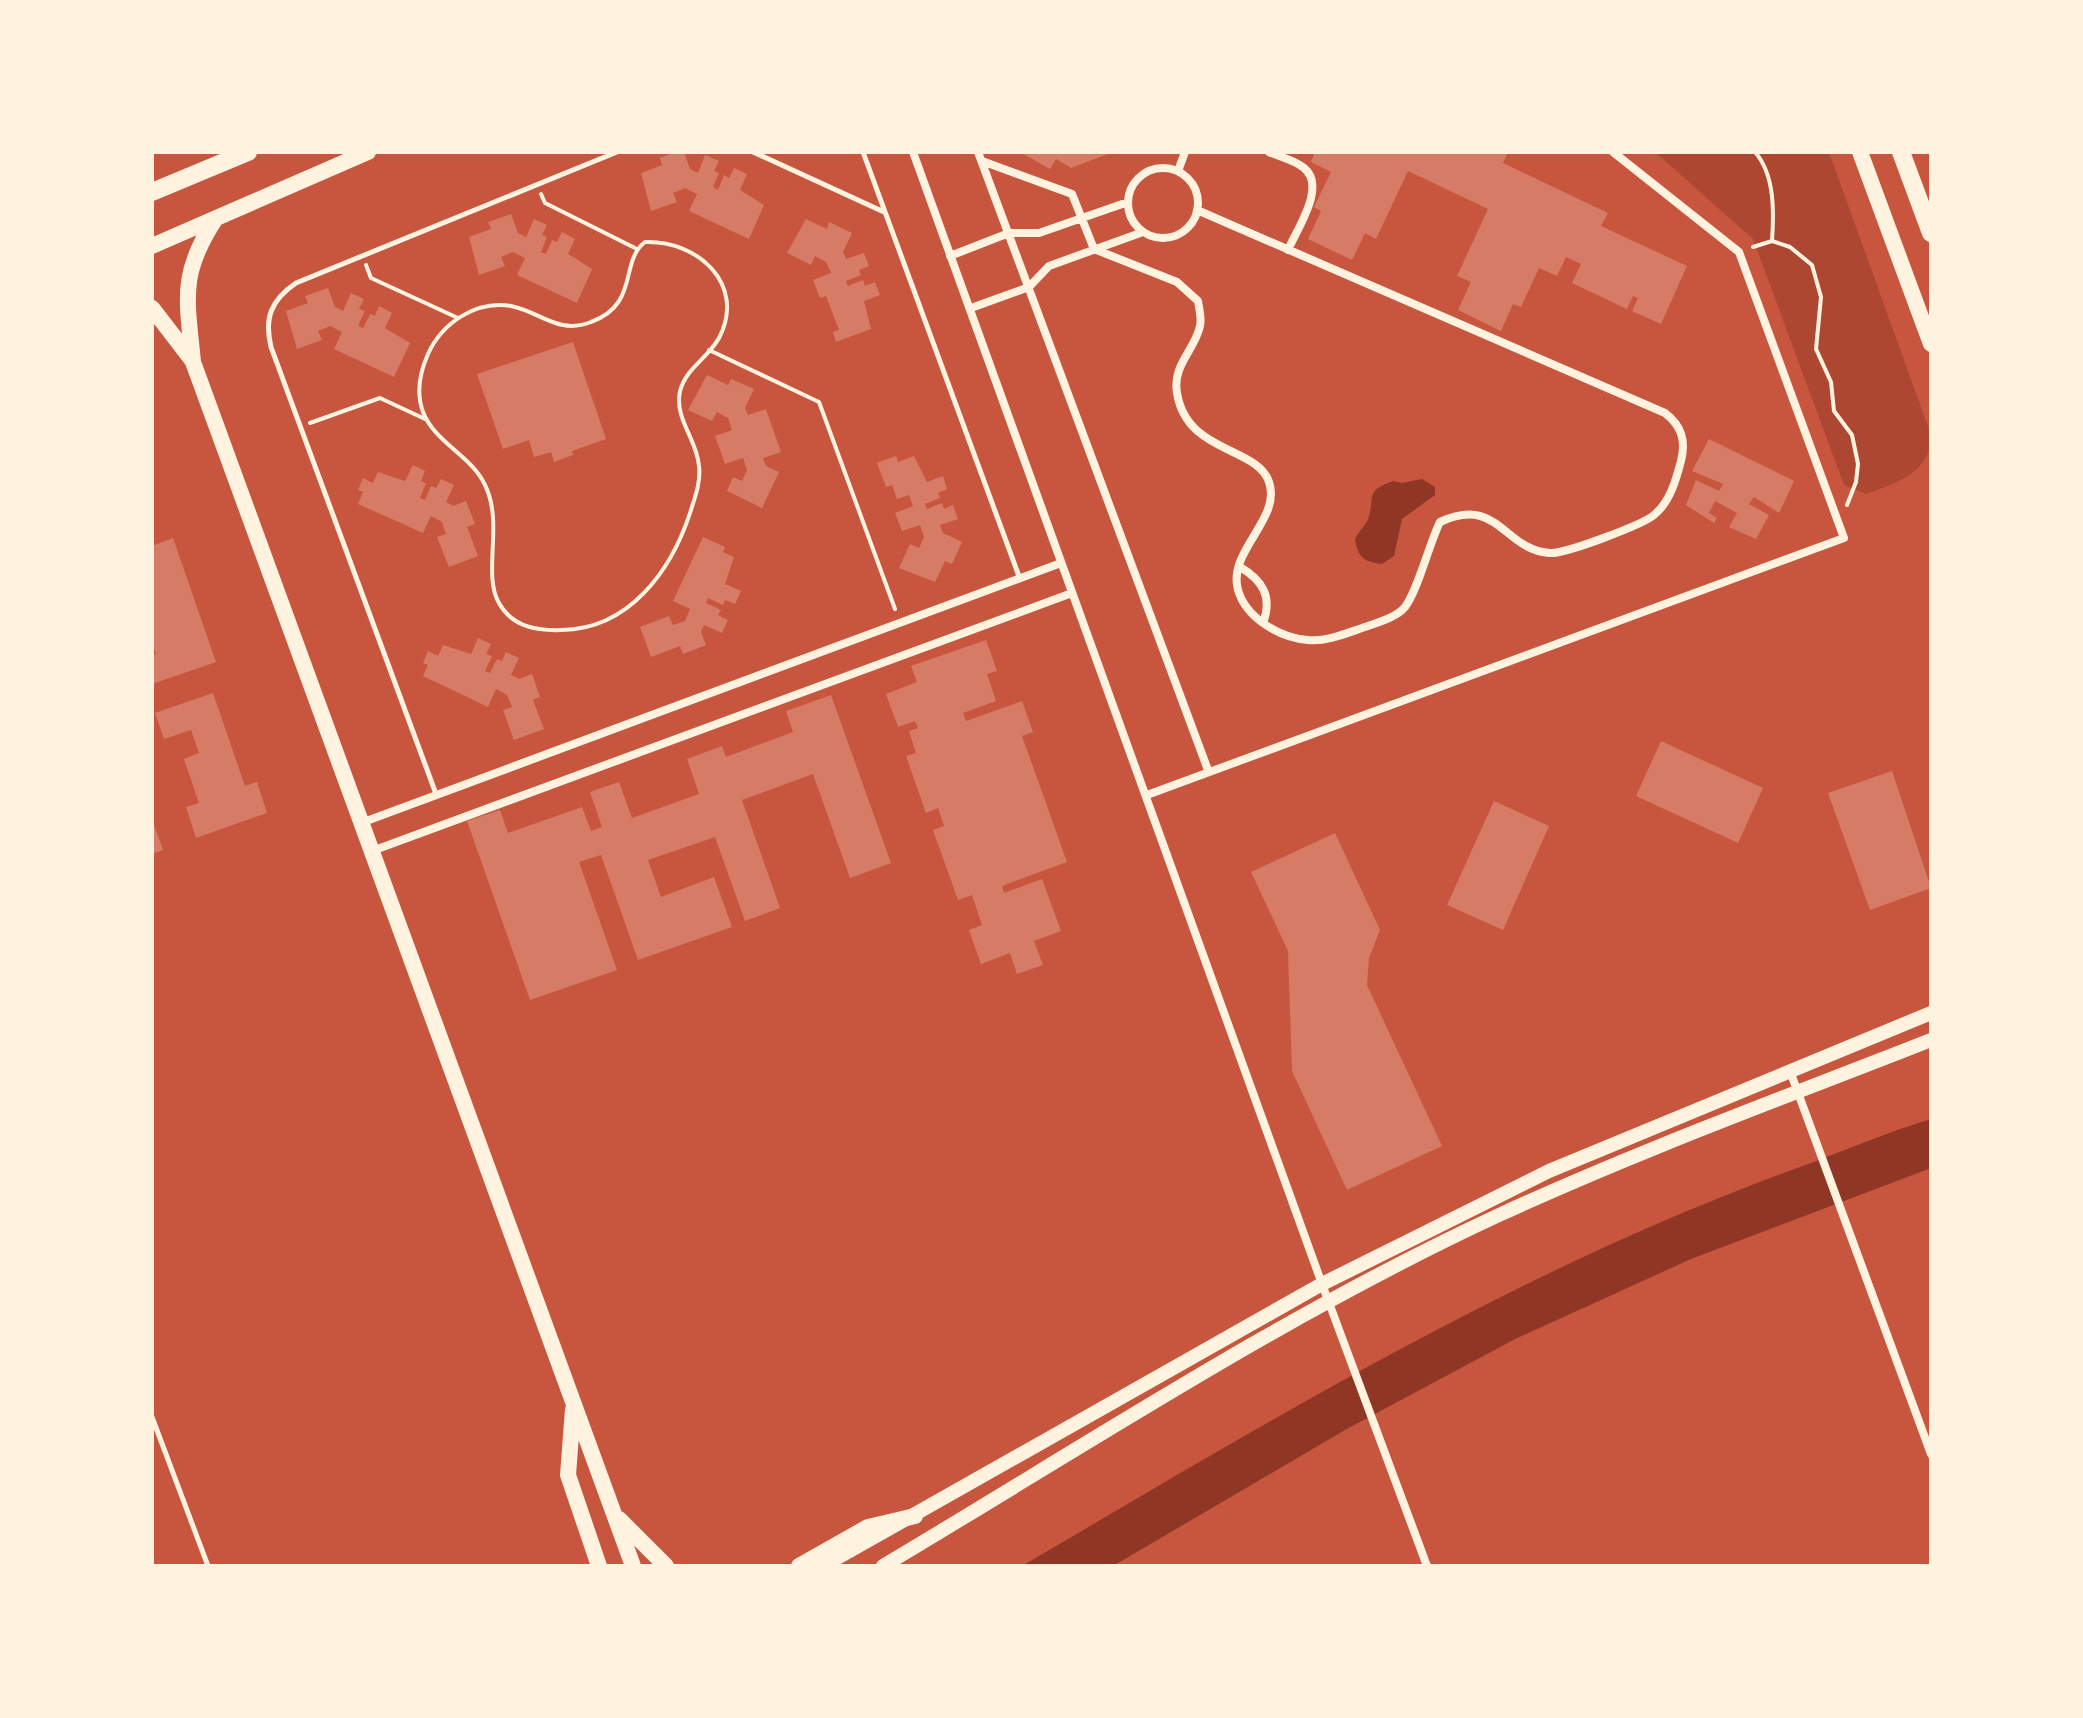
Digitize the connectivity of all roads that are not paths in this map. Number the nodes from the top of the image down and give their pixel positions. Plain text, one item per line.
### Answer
1 (248, 152) edge
2 (368, 152) edge
3 (617, 152) edge
4 (753, 152) edge
5 (863, 152) edge
6 (913, 152) edge
7 (1185, 152) edge
8 (1269, 152) edge
9 (1613, 152) edge
10 (1860, 152) edge
11 (1901, 152) edge
12 (980, 156) edge
13 (1178, 171) junction
14 (152, 192) edge
15 (1128, 202) junction
16 (1197, 210) junction
17 (885, 213) junction
18 (216, 218) junction
19 (1082, 218) junction
20 (1143, 232) junction
21 (1009, 233) junction
22 (1931, 233) edge
23 (152, 246) edge
24 (1094, 249) junction
25 (1288, 250) junction
26 (950, 256) junction
27 (1029, 287) junction
28 (152, 308) edge
29 (971, 308) junction
30 (1931, 344) edge
31 (193, 362) junction
32 (1061, 563) junction
33 (1240, 567) junction
34 (1020, 579) junction
35 (1072, 593) junction
36 (1263, 623) junction
37 (1208, 770) junction
38 (436, 795) junction
39 (1147, 795) junction
40 (361, 823) junction
41 (371, 851) junction
42 (1931, 1013) edge
43 (1931, 1040) edge
44 (1790, 1071) junction
45 (1798, 1092) junction
46 (1322, 1284) junction
47 (1328, 1301) junction
48 (574, 1403) junction
49 (152, 1417) edge
50 (1931, 1454) edge
51 (615, 1515) junction
52 (915, 1516) junction
53 (208, 1566) edge
54 (599, 1566) edge
55 (633, 1566) edge
56 (666, 1566) edge
57 (799, 1566) edge
58 (823, 1566) edge
59 (883, 1566) edge
60 (1427, 1566) edge

1 - 14 main road
2 - 18 main road
3 - 38 lane
4 - 17 lane
5 - 17 lane
6 - 26 street
7 - 13 street
8 - 25 street
9 - 37 street
10 - 30 main road
11 - 22 main road
12 - 19 street
12 - 21 street
13 - 15 street
13 - 16 street
15 - 19 street
15 - 20 street
16 - 20 street
16 - 25 street
17 - 34 lane
18 - 23 main road
18 - 31 main road
19 - 21 street
19 - 24 street
20 - 24 street
21 - 26 street
21 - 27 street
24 - 27 street
24 - 33 street
25 - 36 street
26 - 29 street
27 - 29 street
27 - 37 street
28 - 31 main road
29 - 32 street
31 - 40 main road
32 - 34 street
32 - 35 street
33 - 36 street
33 - 36 street
34 - 38 street
35 - 39 street
35 - 41 street
37 - 39 street
38 - 40 street
39 - 46 street
40 - 41 main road
41 - 48 main road
42 - 44 street
43 - 45 street
44 - 45 street
44 - 46 street
45 - 47 street
45 - 50 street
46 - 47 street
46 - 52 street
47 - 59 street
47 - 60 street
48 - 51 main road
48 - 54 main road
49 - 53 lane
51 - 55 main road
51 - 56 main road
52 - 57 main road
52 - 58 street

